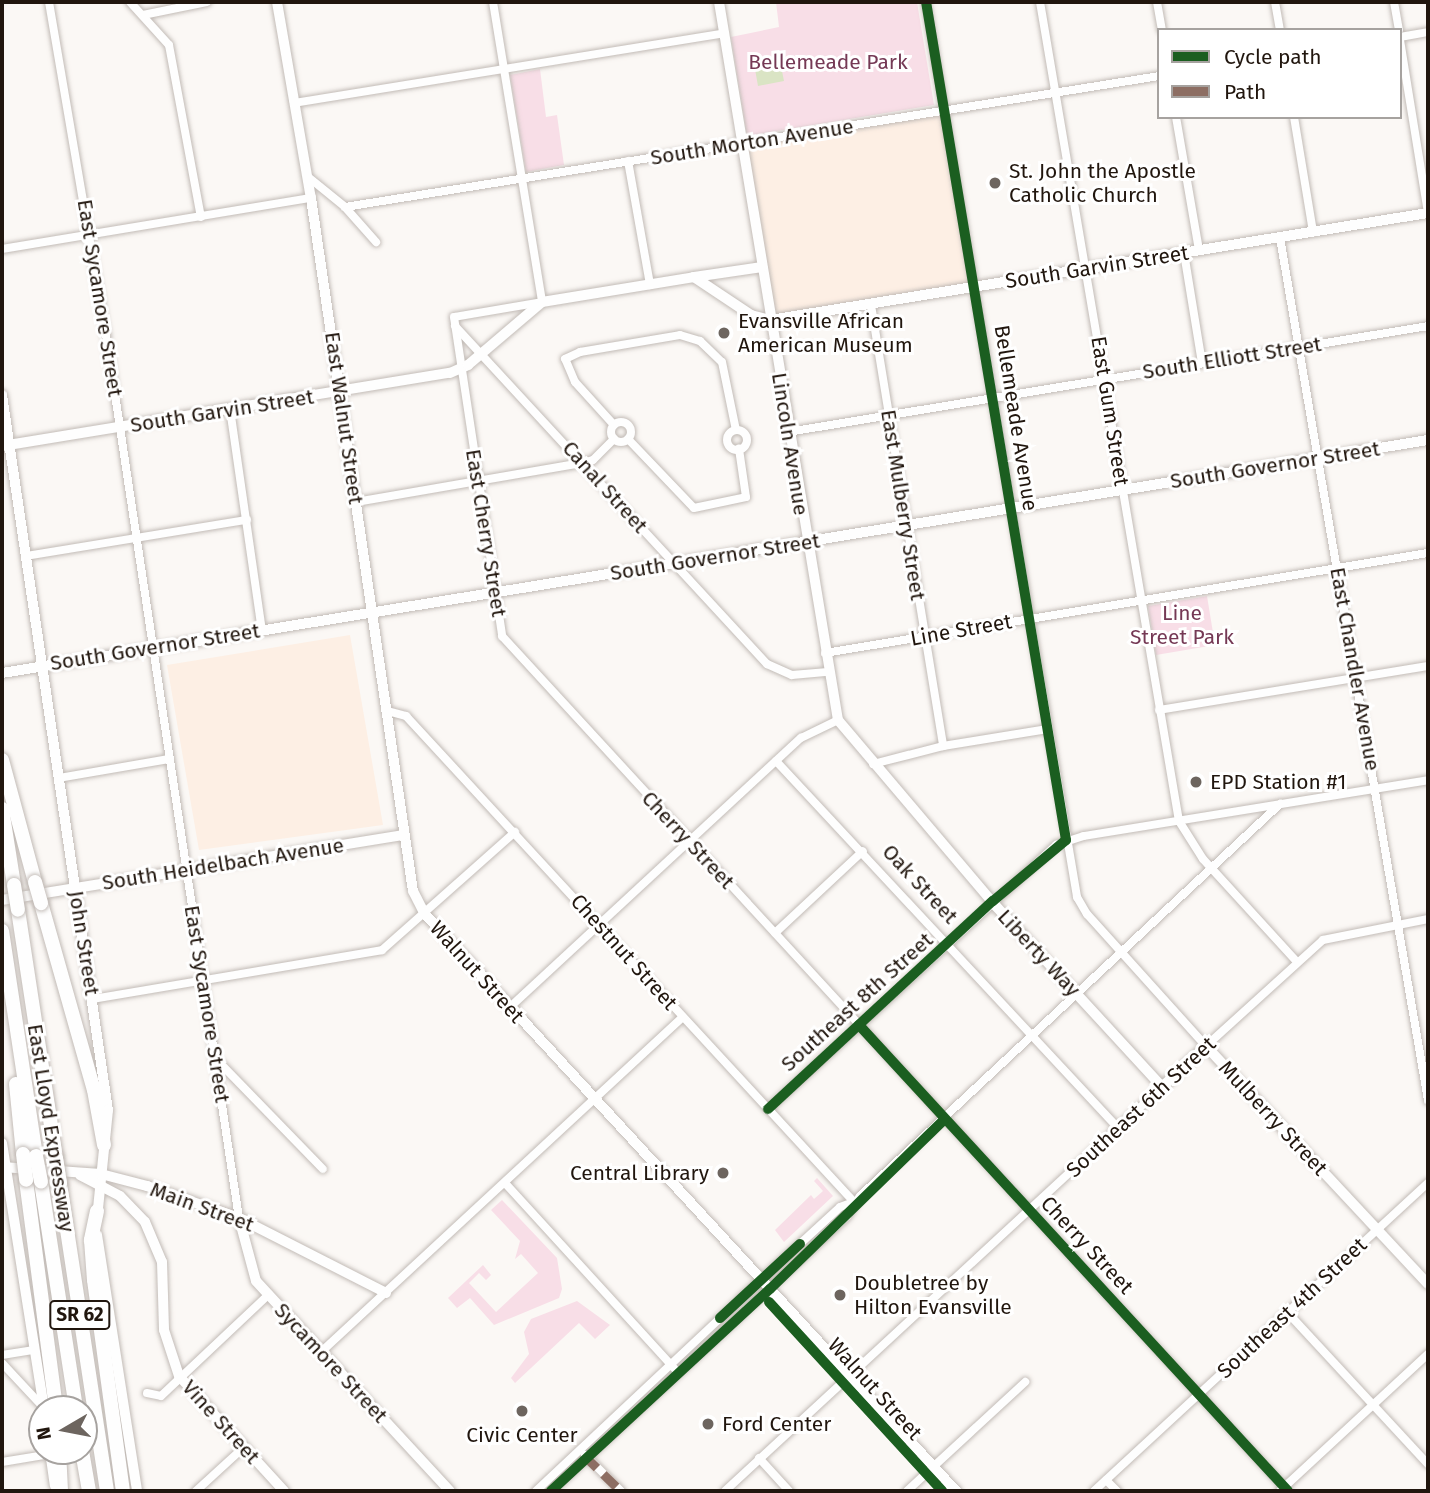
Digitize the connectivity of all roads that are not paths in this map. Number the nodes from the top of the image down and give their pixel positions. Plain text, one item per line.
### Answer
1 (50, 2) edge
2 (130, 2) edge
3 (207, 2) edge
4 (277, 2) edge
5 (493, 2) edge
6 (719, 2) edge
7 (926, 2) edge
8 (1040, 2) edge
9 (1157, 2) edge
10 (1275, 2) edge
11 (1394, 2) edge
12 (143, 15) junction
13 (1161, 28) edge
14 (1280, 28) edge
15 (1399, 28) edge
16 (1428, 32) edge
17 (724, 33) junction
18 (1402, 38) edge
19 (1402, 50) edge
20 (504, 69) junction
21 (1157, 76) edge
22 (1056, 93) junction
23 (294, 103) junction
24 (945, 111) junction
25 (1176, 119) edge
26 (1294, 119) edge
27 (742, 144) junction
28 (628, 161) junction
29 (307, 176) junction
30 (523, 178) junction
31 (311, 198) junction
32 (345, 207) junction
33 (1428, 213) edge
34 (201, 217) junction
35 (1313, 232) junction
36 (91, 235) junction
37 (1280, 238) junction
38 (376, 242) dead end
39 (2, 249) edge
40 (1199, 250) junction
41 (1184, 253) junction
42 (762, 267) junction
43 (1086, 268) junction
44 (694, 278) junction
45 (650, 285) junction
46 (975, 287) junction
47 (542, 302) junction
48 (871, 306) junction
49 (770, 320) junction
50 (1428, 326) edge
51 (455, 327) junction
52 (1300, 347) junction
53 (481, 354) junction
54 (1202, 363) junction
55 (460, 369) junction
56 (1105, 379) junction
57 (340, 391) junction
58 (2, 395) edge
59 (993, 398) junction
60 (230, 409) junction
61 (888, 415) junction
62 (614, 425) junction
63 (120, 427) junction
64 (736, 430) junction
65 (788, 432) junction
66 (614, 439) junction
67 (628, 439) junction
68 (1428, 440) edge
69 (5, 446) edge
70 (739, 449) junction
71 (1319, 458) junction
72 (582, 463) junction
73 (478, 482) junction
74 (1123, 490) junction
75 (356, 502) junction
76 (1011, 508) junction
77 (247, 520) junction
78 (907, 526) junction
79 (137, 538) junction
80 (806, 541) junction
81 (1428, 553) edge
82 (26, 556) junction
83 (675, 564) junction
84 (1338, 568) junction
85 (494, 592) junction
86 (1141, 600) junction
87 (374, 612) junction
88 (1029, 618) junction
89 (262, 630) junction
90 (925, 636) junction
91 (153, 648) junction
92 (825, 653) junction
93 (42, 666) junction
94 (1428, 666) edge
95 (828, 672) junction
96 (2, 673) edge
97 (1356, 678) junction
98 (1159, 710) junction
99 (387, 711) junction
100 (838, 720) junction
101 (1048, 729) junction
102 (600, 744) joint
103 (943, 746) junction
104 (169, 759) junction
105 (2, 760) edge
106 (776, 761) junction
107 (873, 764) junction
108 (59, 778) junction
109 (1428, 779) edge
110 (1375, 788) junction
111 (1280, 804) junction
112 (2, 809) edge
113 (1179, 821) junction
114 (515, 832) junction
115 (404, 835) junction
116 (1066, 840) junction
117 (690, 842) junction
118 (863, 851) junction
119 (186, 870) junction
120 (1212, 870) junction
121 (76, 888) junction
122 (2, 900) edge
123 (993, 901) junction
124 (424, 913) junction
125 (1428, 919) edge
126 (1399, 924) junction
127 (599, 925) junction
128 (2, 931) edge
129 (775, 933) junction
130 (949, 943) junction
131 (1122, 954) junction
132 (1297, 961) junction
133 (203, 981) junction
134 (1077, 994) junction
135 (93, 999) junction
136 (509, 1008) junction
137 (683, 1017) junction
138 (859, 1025) junction
139 (1032, 1035) junction
140 (1206, 1046) junction
141 (214, 1058) junction
142 (1162, 1087) junction
143 (594, 1100) junction
144 (1428, 1100) edge
145 (768, 1109) junction
146 (944, 1120) junction
147 (1118, 1128) junction
148 (2, 1143) edge
149 (104, 1145) junction
150 (4, 1167) edge
151 (323, 1169) dead end
152 (101, 1180) junction
153 (33, 1181) junction
154 (1428, 1182) edge
155 (505, 1183) junction
156 (854, 1202) junction
157 (1029, 1210) junction
158 (96, 1211) junction
159 (239, 1219) junction
160 (1378, 1229) junction
161 (761, 1280) junction
162 (1428, 1284) edge
163 (770, 1289) junction
164 (386, 1293) junction
165 (268, 1295) junction
166 (1287, 1312) junction
167 (33, 1350) junction
168 (321, 1352) junction
169 (1428, 1354) edge
170 (2, 1355) edge
171 (2, 1363) edge
172 (670, 1364) junction
173 (678, 1373) junction
174 (849, 1376) junction
175 (180, 1378) junction
176 (1026, 1382) dead end
177 (147, 1393) dead end
178 (31, 1395) edge
179 (41, 1395) edge
180 (55, 1395) edge
181 (73, 1395) edge
182 (1199, 1395) junction
183 (1373, 1405) junction
184 (244, 1447) junction
185 (579, 1453) junction
186 (28, 1457) edge
187 (589, 1457) junction
188 (759, 1458) junction
189 (2, 1462) edge
190 (1428, 1464) edge
191 (54, 1465) edge
192 (56, 1465) edge
193 (84, 1465) edge
194 (933, 1467) junction
195 (1106, 1480) junction
196 (1284, 1490) edge
197 (55, 1491) edge
198 (61, 1491) edge
199 (89, 1491) edge
200 (107, 1491) edge
201 (123, 1491) edge
202 (137, 1491) edge
203 (196, 1491) edge
204 (284, 1491) edge
205 (450, 1491) edge
206 (536, 1491) edge
207 (551, 1491) edge
208 (621, 1491) edge
209 (725, 1491) edge
210 (789, 1491) edge
211 (907, 1491) edge
212 (956, 1491) edge
213 (1094, 1491) edge
214 (1117, 1491) edge

1 - 36 street, East Sycamore Street
2 - 12 street
3 - 12 street
4 - 23 main road, East Walnut Street
5 - 20 street
6 - 17 main road, Lincoln Avenue
7 - 24 street, Bellemeade Avenue
8 - 22 street, East Gum Street
9 - 13 street
10 - 14 street
11 - 15 street
12 - 34 street
16 - 18 street
17 - 20 street
17 - 27 main road, Lincoln Avenue
19 - 33 street
20 - 23 street
20 - 30 street
21 - 22 street, South Morton Avenue
22 - 24 street, South Morton Avenue
22 - 43 street, East Gum Street
23 - 29 main road, East Walnut Street
24 - 27 street, South Morton Avenue
24 - 46 street, Bellemeade Avenue
25 - 40 street
26 - 35 street
27 - 28 street, South Morton Avenue
27 - 42 main road, Lincoln Avenue
28 - 30 street, South Morton Avenue
28 - 45 street
29 - 31 main road, East Walnut Street
29 - 32 street
30 - 32 street, South Morton Avenue
30 - 47 street
31 - 34 street
31 - 57 main road, East Walnut Street
32 - 38 street
33 - 35 main road, South Garvin Street
34 - 36 street
35 - 37 main road, South Garvin Street
36 - 39 street
36 - 63 street, East Sycamore Street
37 - 40 main road, South Garvin Street
37 - 52 street, East Chandler Avenue
40 - 41 main road, South Garvin Street
41 - 43 main road, South Garvin Street
41 - 54 street
42 - 44 main road
42 - 49 main road, Lincoln Avenue
43 - 46 main road, South Garvin Street
43 - 56 street, East Gum Street
44 - 45 main road
44 - 49 main road
45 - 47 main road
46 - 48 main road, South Garvin Street
46 - 59 street, Bellemeade Avenue
47 - 51 street
47 - 53 main road, South Garvin Street
48 - 49 main road, South Garvin Street
48 - 61 street, East Mulberry Street
49 - 65 main road, Lincoln Avenue
50 - 52 street, South Elliott Street
51 - 53 street, Canal Street
51 - 55 street, East Cherry Street
52 - 54 street, South Elliott Street
52 - 71 street, East Chandler Avenue
53 - 55 main road, South Garvin Street
53 - 72 street, Canal Street
54 - 56 street, South Elliott Street
55 - 57 main road, South Garvin Street
55 - 73 street, East Cherry Street
56 - 59 street, South Elliott Street
56 - 74 street, East Gum Street
57 - 60 main road, South Garvin Street
57 - 75 main road, East Walnut Street
58 - 69 main road, John Street
59 - 61 street, South Elliott Street
59 - 76 street, Bellemeade Avenue
60 - 63 main road, South Garvin Street
60 - 77 street
61 - 65 street, South Elliott Street
61 - 78 street, East Mulberry Street
62 - 64 street
62 - 66 street
62 - 67 street
63 - 69 main road, South Garvin Street
63 - 79 street, East Sycamore Street
64 - 70 street
64 - 70 street
65 - 80 main road, Lincoln Avenue
66 - 67 street
66 - 72 street
67 - 70 street
68 - 71 main road, South Governor Street
69 - 82 main road, John Street
71 - 74 main road, South Governor Street
71 - 84 street, East Chandler Avenue
72 - 73 street
72 - 83 street, Canal Street
73 - 75 street
73 - 85 street, East Cherry Street
74 - 76 main road, South Governor Street
74 - 86 street, East Gum Street
75 - 87 main road, East Walnut Street
76 - 78 main road, South Governor Street
76 - 88 street, Bellemeade Avenue
77 - 79 street
77 - 89 street
78 - 80 main road, South Governor Street
78 - 90 street, East Mulberry Street
79 - 82 street
79 - 91 street, East Sycamore Street
80 - 83 main road, South Governor Street
80 - 92 main road, Lincoln Avenue
81 - 84 street, Line Street
82 - 93 main road, John Street
83 - 85 main road, South Governor Street
83 - 95 street, Canal Street
84 - 86 street, Line Street
84 - 97 street, East Chandler Avenue
85 - 87 main road, South Governor Street
85 - 102 street, East Cherry Street
86 - 88 street, Line Street
86 - 98 street, East Gum Street
87 - 89 main road, South Governor Street
87 - 99 main road, East Walnut Street
88 - 90 street, Line Street
88 - 101 street, Bellemeade Avenue
89 - 91 main road, South Governor Street
90 - 92 street, Line Street
90 - 103 street, East Mulberry Street
91 - 93 main road, South Governor Street
91 - 104 street, East Sycamore Street
92 - 95 main road, Lincoln Avenue
93 - 96 main road, South Governor Street
93 - 108 main road, John Street
94 - 97 street
95 - 100 main road, Lincoln Avenue
97 - 98 street
97 - 110 street, East Chandler Avenue
98 - 113 street, East Gum Street
99 - 114 street, Chestnut Street
99 - 115 main road, East Walnut Street
100 - 106 street
100 - 107 main road, Liberty Way
101 - 103 street
101 - 116 street, Bellemeade Avenue
102 - 117 street, Cherry Street
103 - 107 street
104 - 108 street
104 - 119 street, East Sycamore Street
105 - 149 highway, bridge
106 - 117 street
106 - 118 street, Oak Street
107 - 123 main road, Liberty Way
108 - 121 main road, John Street
109 - 110 street
110 - 111 street
110 - 126 street, East Chandler Avenue
111 - 113 street
111 - 120 street
112 - 200 highway, East Lloyd Expressway / SR 62, bridge
113 - 116 street
113 - 120 street
114 - 124 street
114 - 127 street, Chestnut Street
115 - 119 main road, South Heidelbach Avenue
115 - 124 main road, Walnut Street
116 - 123 street, Southeast 8th Street
116 - 131 street, Mulberry Street
117 - 127 street
117 - 129 street, Cherry Street
118 - 129 street
118 - 130 street, Oak Street
119 - 121 main road, South Heidelbach Avenue
119 - 133 street, East Sycamore Street
120 - 131 street
120 - 132 street
121 - 122 main road, South Heidelbach Avenue
121 - 135 main road, John Street
123 - 130 street, Southeast 8th Street
123 - 134 main road, Liberty Way
124 - 133 street
124 - 136 main road, Walnut Street
125 - 126 street, Southeast 6th Street
126 - 132 street, Southeast 6th Street
126 - 144 street, East Chandler Avenue
127 - 136 street
127 - 137 street, Chestnut Street
128 - 153 highway, East Lloyd Expressway / SR 62, bridge
129 - 138 street, Cherry Street
130 - 138 street, Southeast 8th Street
130 - 139 street, Oak Street
131 - 134 street
131 - 140 street, Mulberry Street
132 - 140 street, Southeast 6th Street
133 - 135 street
133 - 141 street, East Sycamore Street
134 - 139 street
134 - 142 main road, Liberty Way
135 - 149 main road, John Street
136 - 143 main road, Walnut Street
137 - 143 street
137 - 145 street, Chestnut Street
138 - 145 street, Southeast 8th Street
138 - 146 street, Cherry Street
139 - 146 street
139 - 147 street, Oak Street
140 - 142 main road, Southeast 6th Street
140 - 160 main road, Mulberry Street
141 - 151 street
141 - 159 street, East Sycamore Street
142 - 147 street, Southeast 6th Street
143 - 155 street
143 - 161 main road, Walnut Street
145 - 156 street, Chestnut Street
146 - 156 street
146 - 157 street, Cherry Street
147 - 157 street, Southeast 6th Street
148 - 150 main road
149 - 152 main road, John Street
150 - 152 main road, Vine Street
150 - 167 main road
152 - 158 main road, John Street
152 - 159 main road, Main Street
152 - 175 main road, Vine Street
153 - 180 highway
153 - 181 highway, East Lloyd Expressway / SR 62
154 - 160 street, Southeast 4th Street
155 - 164 street
155 - 172 street
156 - 161 street
156 - 163 street
157 - 174 street, Southeast 6th Street
157 - 182 street, Cherry Street
158 - 201 highway
158 - 202 main road, John Street
159 - 164 main road, Main Street
159 - 165 main road, Sycamore Street
160 - 162 main road, Mulberry Street
160 - 166 street, Southeast 4th Street
161 - 163 main road, Walnut Street
161 - 172 street
163 - 173 street
163 - 174 main road, Walnut Street
164 - 168 street
165 - 168 main road, Sycamore Street
165 - 175 street
166 - 182 street, Southeast 4th Street
166 - 183 street
167 - 170 street
167 - 179 main road
168 - 205 main road, Sycamore Street
169 - 183 street
171 - 178 street
172 - 173 street
172 - 185 street
173 - 187 street
174 - 188 street, Southeast 6th Street
174 - 194 main road, Walnut Street
175 - 177 street
175 - 184 main road, Vine Street
176 - 194 street
182 - 195 street, Southeast 4th Street
182 - 196 street, Cherry Street
183 - 190 street
183 - 196 street
184 - 203 street
184 - 204 main road, Vine Street
185 - 187 street
185 - 206 street
186 - 189 street
187 - 207 street
187 - 208 street
188 - 209 street, Southeast 6th Street
188 - 210 street
191 - 197 main road
192 - 198 highway
193 - 199 highway
194 - 211 street
194 - 212 main road, Walnut Street
195 - 213 street, Southeast 4th Street
195 - 214 street

